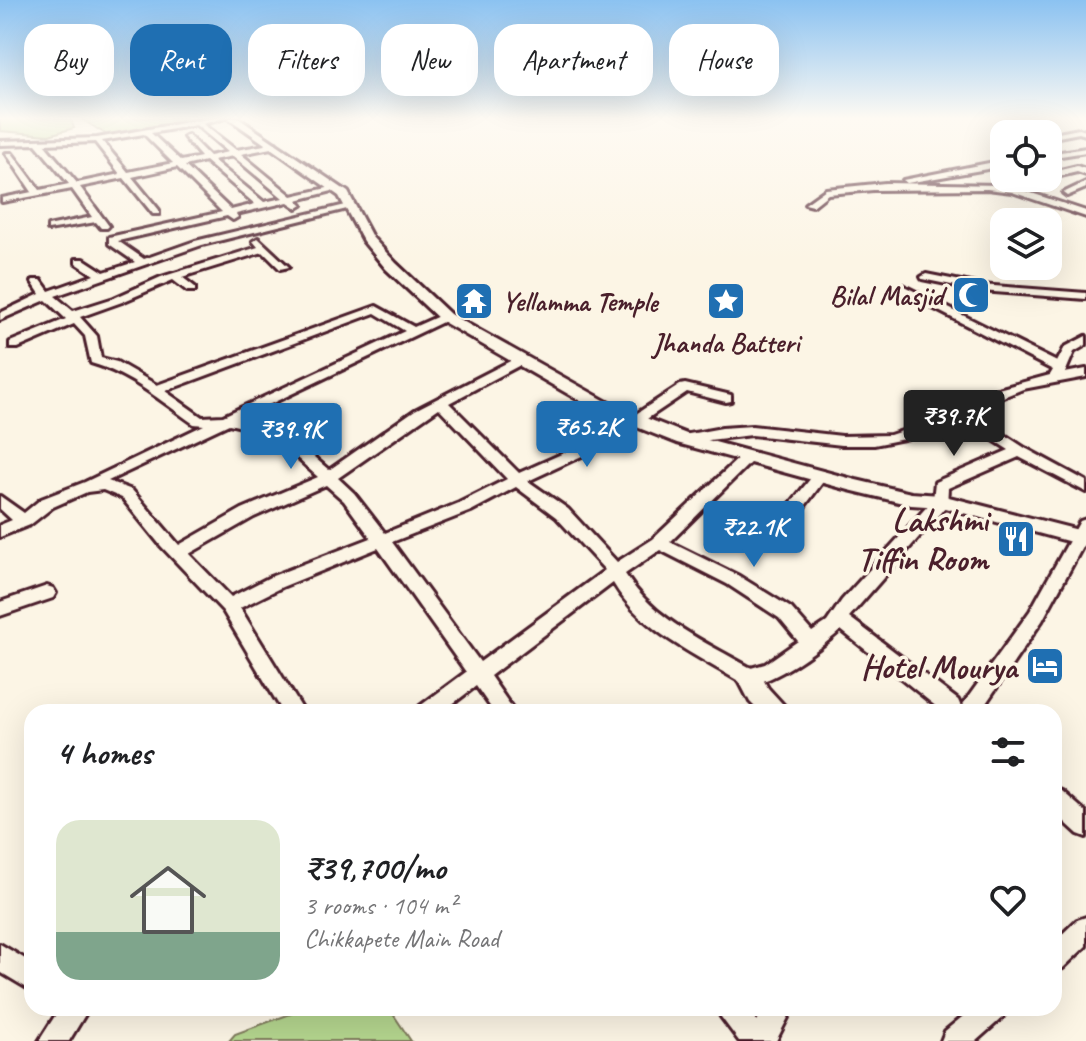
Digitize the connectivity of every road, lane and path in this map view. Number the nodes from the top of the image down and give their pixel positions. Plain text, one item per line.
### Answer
1 (15, 167) edge
2 (58, 167) edge
3 (121, 167) edge
4 (166, 167) edge
5 (181, 167) edge
6 (216, 167) edge
7 (253, 167) edge
8 (304, 167) edge
9 (986, 167) edge
10 (1082, 171) edge
11 (1062, 174) edge
12 (128, 175) junction
13 (1086, 185) edge
14 (74, 188) junction
15 (876, 188) junction
16 (990, 188) edge
17 (336, 189) junction
18 (1013, 192) edge
19 (38, 193) junction
20 (1067, 193) dead end
21 (292, 199) junction
22 (5, 200) dead end
23 (810, 204) dead end
24 (263, 206) junction
25 (350, 207) junction
26 (156, 212) dead end
27 (1086, 214) edge
28 (231, 215) junction
29 (309, 217) junction
30 (51, 228) dead end
31 (249, 232) junction
32 (265, 248) junction
33 (80, 261) dead end
34 (142, 262) junction
35 (284, 267) dead end
36 (174, 276) junction
37 (104, 277) junction
38 (926, 277) dead end
39 (902, 288) dead end
40 (41, 289) junction
41 (191, 289) dead end
42 (1086, 296) edge
43 (0, 317) edge
44 (445, 317) junction
45 (72, 318) junction
46 (414, 332) junction
47 (1086, 340) edge
48 (14, 345) dead end
49 (520, 360) junction
50 (1058, 373) junction
51 (1086, 373) edge
52 (155, 390) junction
53 (726, 398) dead end
54 (440, 402) junction
55 (958, 411) junction
56 (229, 420) junction
57 (638, 421) junction
58 (683, 439) junction
59 (1020, 451) junction
60 (748, 457) junction
61 (820, 476) junction
62 (328, 478) junction
63 (517, 480) junction
64 (84, 487) junction
65 (1086, 487) edge
66 (0, 501) edge
67 (941, 501) junction
68 (24, 521) junction
69 (0, 531) edge
70 (776, 533) dead end
71 (1083, 533) edge
72 (380, 541) junction
73 (659, 543) junction
74 (178, 553) junction
75 (615, 572) junction
76 (47, 593) dead end
77 (229, 606) junction
78 (0, 609) edge
79 (839, 619) junction
80 (811, 643) junction
81 (477, 674) junction
82 (749, 677) junction
83 (289, 704) edge
84 (438, 704) edge
85 (499, 704) edge
86 (769, 704) edge
87 (948, 704) edge
88 (975, 704) edge
89 (1062, 805) edge
90 (1086, 826) edge
91 (1086, 929) edge
92 (1062, 952) edge
93 (0, 957) edge
94 (24, 973) edge
95 (70, 1016) edge
96 (737, 1016) edge
97 (775, 1016) edge
98 (985, 1016) edge
99 (53, 1041) edge
100 (758, 1041) edge
101 (955, 1041) edge

1 - 19 street
2 - 14 street
3 - 12 street
4 - 12 street
5 - 28 street
6 - 24 street
7 - 21 street
8 - 17 street
9 - 15 street
10 - 11 street
12 - 14 street
12 - 26 street
13 - 20 street
14 - 19 street
14 - 30 street
15 - 16 street
15 - 23 street
17 - 21 street
17 - 25 street
18 - 27 street
19 - 22 street
21 - 24 street
21 - 29 street
24 - 28 street
25 - 29 street
25 - 44 street
28 - 31 street
28 - 34 street
29 - 31 street
31 - 32 street
31 - 34 street
32 - 35 street
32 - 36 street
33 - 37 street
34 - 37 street
36 - 41 street
36 - 45 street
37 - 40 street
38 - 42 street
39 - 50 street
40 - 43 street
40 - 45 street
44 - 46 street
44 - 49 street
45 - 48 street
45 - 52 street
46 - 52 street
46 - 56 street
47 - 50 street
49 - 54 street
49 - 57 street
50 - 51 street
50 - 55 street
52 - 56 street
53 - 57 street
54 - 62 street
54 - 63 street
55 - 58 street
55 - 59 street
56 - 62 street
56 - 64 street
57 - 58 street
57 - 63 street
58 - 60 street
59 - 65 street
59 - 67 street
60 - 61 street
60 - 73 street
61 - 67 street
61 - 70 street
62 - 72 street
62 - 74 street
63 - 72 street
63 - 75 street
64 - 68 street
64 - 74 street
66 - 68 street
67 - 71 street
67 - 79 street
68 - 69 street
71 - 88 street
72 - 77 street
72 - 81 street
73 - 75 street
73 - 80 street
74 - 77 street
75 - 81 street
75 - 82 street
76 - 78 street
77 - 83 street
79 - 80 street
79 - 87 street
80 - 82 street
81 - 84 street
81 - 85 street
82 - 86 street
89 - 90 street
91 - 92 street
93 - 94 street
95 - 99 street
96 - 100 street
97 - 100 street
98 - 101 street

